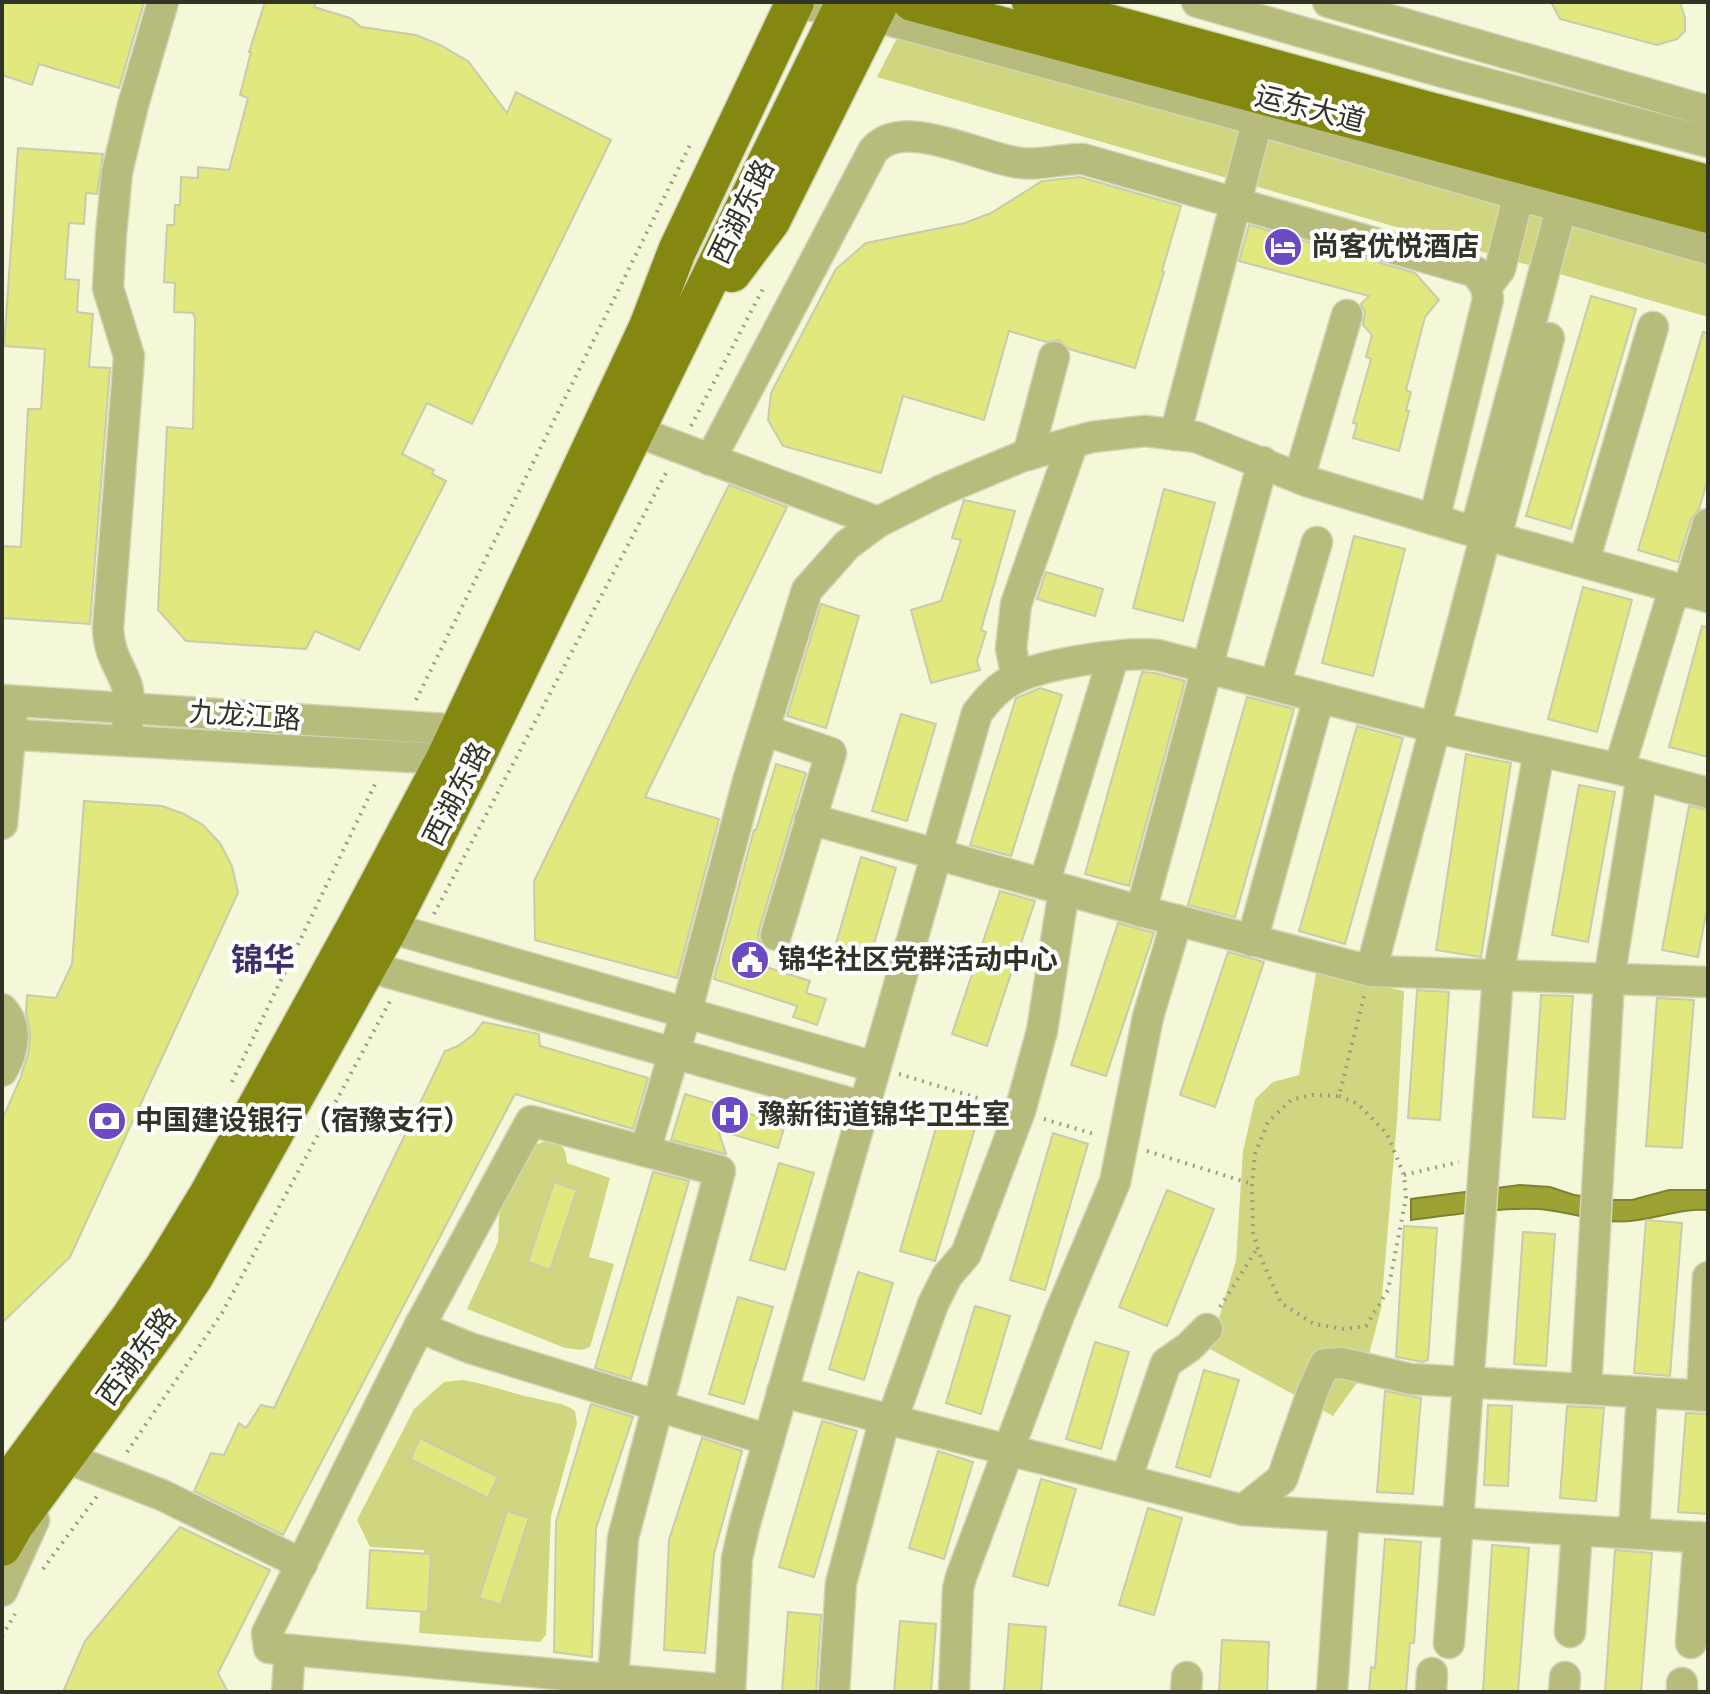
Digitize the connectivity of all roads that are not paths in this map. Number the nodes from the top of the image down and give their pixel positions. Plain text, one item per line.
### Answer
1 (163, 2) edge
2 (793, 2) edge
3 (912, 2) edge
4 (1197, 2) edge
5 (1328, 2) edge
6 (1054, 5) edge
7 (859, 8) edge
8 (1260, 109) junction
9 (1708, 111) edge
10 (1708, 142) edge
11 (1708, 184) edge
12 (1519, 194) junction
13 (1576, 195) junction
14 (1235, 203) junction
15 (1708, 214) edge
16 (1708, 249) edge
17 (1486, 287) junction
18 (1347, 315) dead end
19 (1653, 327) dead end
20 (1054, 357) dead end
21 (635, 431) junction
22 (1175, 435) junction
23 (1073, 442) junction
24 (1028, 455) junction
25 (710, 460) junction
26 (1263, 462) junction
27 (1299, 478) junction
28 (1434, 520) junction
29 (878, 522) junction
30 (1708, 524) edge
31 (1486, 535) junction
32 (1317, 542) dead end
33 (1584, 561) junction
34 (1698, 594) edge
35 (1113, 658) junction
36 (1208, 668) junction
37 (1017, 677) junction
38 (1275, 685) junction
39 (1319, 697) junction
40 (8, 700) edge
41 (128, 708) junction
42 (1433, 727) junction
43 (764, 730) junction
44 (6, 734) edge
45 (126, 740) junction
46 (466, 745) junction
47 (1539, 752) junction
48 (1630, 772) junction
49 (1708, 793) edge
50 (810, 819) junction
51 (2, 824) edge
52 (936, 855) junction
53 (1054, 887) junction
54 (1141, 911) junction
55 (1177, 920) junction
56 (375, 923) junction
57 (776, 935) dead end
58 (1252, 941) junction
59 (353, 962) junction
60 (1371, 971) junction
61 (1498, 976) junction
62 (1609, 979) junction
63 (1708, 982) edge
64 (589, 985) junction
65 (2, 1009) edge
66 (686, 1013) junction
67 (577, 1026) junction
68 (673, 1053) junction
69 (875, 1067) junction
70 (2, 1071) edge
71 (864, 1107) junction
72 (645, 1151) junction
73 (1708, 1277) edge
74 (419, 1327) junction
75 (1207, 1329) road end
76 (1467, 1382) junction
77 (1586, 1389) junction
78 (782, 1392) junction
79 (1642, 1392) junction
80 (1705, 1395) edge
81 (658, 1406) junction
82 (889, 1419) junction
83 (769, 1440) junction
84 (1008, 1450) junction
85 (62, 1460) junction
86 (1126, 1480) junction
87 (2, 1491) edge
88 (1243, 1510) junction
89 (1344, 1516) junction
90 (1458, 1523) junction
91 (1577, 1530) junction
92 (1634, 1533) junction
93 (1704, 1537) edge
94 (2, 1547) edge
95 (302, 1564) junction
96 (2, 1591) edge
97 (1570, 1632) dead end
98 (1449, 1643) dead end
99 (1691, 1643) dead end
100 (290, 1650) junction
101 (613, 1679) junction
102 (501, 1681) edge
103 (691, 1689) edge
104 (730, 1691) edge
105 (287, 1692) edge
106 (834, 1692) edge
107 (954, 1692) edge
108 (1332, 1692) edge

1 - 41 street
2 - 7 street
2 - 46 main road, 西湖东路
3 - 8 main road, 运东大道
4 - 10 street
5 - 9 street
6 - 11 main road, 运东大道
7 - 8 street
7 - 21 main road, 西湖东路
8 - 12 street
8 - 13 main road, 运东大道
8 - 14 street
12 - 13 street
12 - 17 street
13 - 15 main road, 运东大道
13 - 16 street
13 - 31 street
14 - 17 street
14 - 22 street
14 - 25 street
17 - 28 street
18 - 27 street
19 - 33 street
20 - 24 street
21 - 25 street
21 - 46 main road, 西湖东路
22 - 23 street
22 - 26 street
23 - 24 street
23 - 37 street
24 - 29 street
25 - 29 street
26 - 27 street
26 - 36 street
27 - 28 street
28 - 31 street
29 - 43 street
30 - 34 street
31 - 33 street
31 - 42 street
32 - 38 street
33 - 34 street
34 - 48 street
35 - 36 street
35 - 37 street
35 - 53 street
36 - 38 street
36 - 54 street
37 - 52 street
38 - 39 street
39 - 42 street
39 - 58 street
40 - 41 street, 九龙江路
40 - 44 street
41 - 45 street
41 - 46 street, 九龙江路
42 - 47 street
42 - 60 street
43 - 50 street
43 - 66 street
44 - 45 street, 九龙江路
44 - 51 street
45 - 46 street, 九龙江路
46 - 56 main road, 西湖东路
47 - 48 street
47 - 61 street
48 - 49 street
48 - 62 street
50 - 52 street
50 - 57 street
52 - 53 street
52 - 69 street
53 - 54 street
53 - 82 street
54 - 55 street
55 - 58 street
55 - 84 street
56 - 59 main road, 西湖东路
56 - 64 street
58 - 60 street
59 - 67 street
59 - 85 main road, 西湖东路
59 - 87 main road, 西湖东路
60 - 61 street
61 - 62 street
61 - 76 street
62 - 63 street
62 - 77 street
64 - 66 street
64 - 67 street
65 - 70 street
66 - 68 street
66 - 69 street
67 - 68 street
68 - 71 street
68 - 72 street
69 - 71 street
71 - 78 street
72 - 74 street
72 - 81 street
73 - 80 street
74 - 81 street
74 - 95 street
75 - 86 street
76 - 77 street
76 - 88 street
76 - 90 street
77 - 79 street
78 - 82 street
78 - 83 street
79 - 80 street
79 - 92 street
81 - 83 street
81 - 101 street
82 - 84 street
82 - 106 street
83 - 104 street
84 - 86 street
84 - 107 street
85 - 94 main road, 西湖东路
85 - 95 street
85 - 96 street
86 - 88 street
88 - 89 street
89 - 90 street
89 - 108 street
90 - 91 street
90 - 98 street
91 - 92 street
91 - 97 street
92 - 93 street
93 - 99 street
95 - 100 street
100 - 102 street
100 - 105 street
101 - 102 street
101 - 103 street
103 - 104 street

